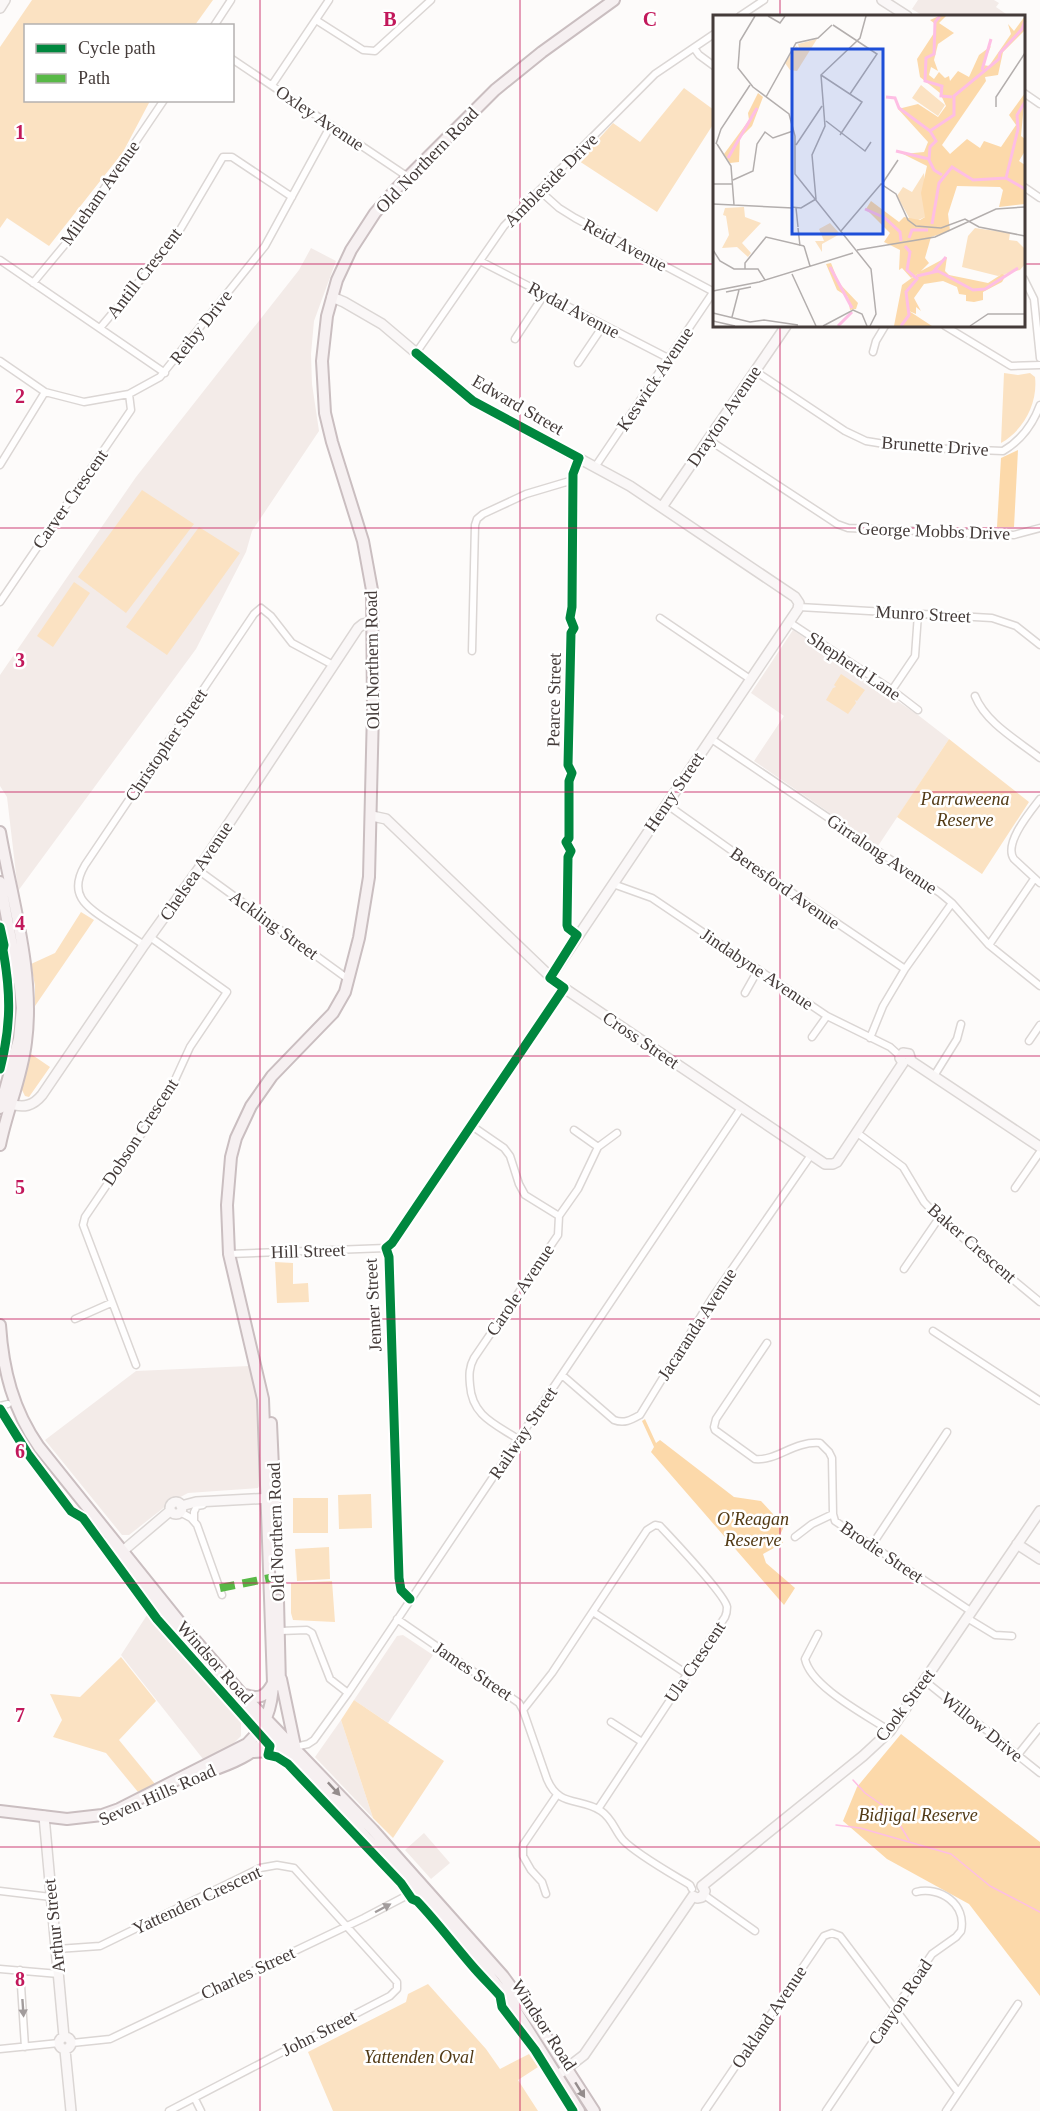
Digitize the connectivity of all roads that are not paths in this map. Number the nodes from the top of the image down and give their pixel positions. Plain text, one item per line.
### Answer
1 (231, 0) edge
2 (329, 0) edge
3 (431, 0) edge
4 (614, 0) edge
5 (764, 0) edge
6 (882, 0) edge
7 (742, 15) edge
8 (905, 15) edge
9 (316, 20) junction
10 (215, 24) edge
11 (713, 35) edge
12 (694, 48) junction
13 (234, 60) edge
14 (713, 65) edge
15 (272, 85) junction
16 (1025, 94) edge
17 (163, 102) edge
18 (1040, 104) edge
19 (331, 125) junction
20 (220, 147) dead end
21 (224, 157) junction
22 (408, 177) junction
23 (1025, 188) edge
24 (540, 191) junction
25 (292, 197) junction
26 (1040, 198) edge
27 (0, 260) edge
28 (480, 261) junction
29 (1025, 282) edge
30 (33, 283) junction
31 (713, 291) edge
32 (713, 293) edge
33 (544, 295) junction
34 (332, 297) junction
35 (603, 326) junction
36 (782, 327) edge
37 (884, 327) edge
38 (947, 327) edge
39 (100, 328) junction
40 (515, 339) dead end
41 (873, 352) dead end
42 (416, 353) junction
43 (668, 358) junction
44 (1040, 358) edge
45 (0, 361) edge
46 (578, 363) dead end
47 (1040, 365) edge
48 (755, 371) junction
49 (165, 373) junction
50 (45, 392) junction
51 (129, 394) junction
52 (1040, 405) edge
53 (709, 440) junction
54 (579, 458) junction
55 (1, 462) edge
56 (595, 466) junction
57 (573, 480) junction
58 (662, 507) junction
59 (1040, 528) edge
60 (0, 602) edge
61 (799, 606) junction
62 (918, 614) junction
63 (660, 618) dead end
64 (374, 622) junction
65 (789, 622) junction
66 (1039, 642) edge
67 (472, 651) dead end
68 (333, 665) junction
69 (750, 679) junction
70 (892, 690) junction
71 (975, 696) dead end
72 (918, 710) dead end
73 (710, 738) junction
74 (1040, 758) edge
75 (1040, 799) edge
76 (666, 804) junction
77 (372, 816) junction
78 (0, 832) edge
79 (198, 870) junction
80 (1037, 881) edge
81 (0, 882) edge
82 (613, 884) junction
83 (952, 903) junction
84 (9, 934) edge
85 (577, 935) junction
86 (147, 941) junction
87 (989, 945) junction
88 (905, 969) junction
89 (758, 970) junction
90 (550, 978) junction
91 (349, 979) junction
92 (1040, 986) edge
93 (564, 988) junction
94 (745, 993) dead end
95 (826, 1016) junction
96 (961, 1024) dead end
97 (1040, 1025) edge
98 (812, 1037) dead end
99 (870, 1038) junction
100 (1029, 1041) dead end
101 (904, 1060) junction
102 (934, 1076) junction
103 (4, 1105) edge
104 (741, 1108) junction
105 (472, 1126) junction
106 (574, 1130) dead end
107 (856, 1132) junction
108 (616, 1133) dead end
109 (0, 1145) edge
110 (598, 1147) junction
111 (1040, 1147) edge
112 (1040, 1152) edge
113 (811, 1155) junction
114 (1015, 1188) dead end
115 (559, 1216) junction
116 (939, 1218) junction
117 (387, 1248) junction
118 (229, 1254) junction
119 (904, 1269) dead end
120 (1040, 1302) edge
121 (111, 1303) junction
122 (75, 1318) dead end
123 (0, 1325) edge
124 (933, 1331) dead end
125 (767, 1343) dead end
126 (136, 1365) dead end
127 (562, 1375) junction
128 (0, 1380) edge
129 (1040, 1401) edge
130 (4, 1405) edge
131 (947, 1432) dead end
132 (518, 1439) junction
133 (271, 1498) junction
134 (228, 1500) junction
135 (214, 1502) junction
136 (177, 1508) junction
137 (1040, 1511) edge
138 (833, 1514) junction
139 (194, 1522) junction
140 (795, 1538) dead end
141 (1017, 1544) junction
142 (872, 1545) junction
143 (119, 1553) junction
144 (1040, 1559) edge
145 (222, 1595) dead end
146 (411, 1599) junction
147 (593, 1612) junction
148 (970, 1615) junction
149 (397, 1619) junction
150 (280, 1631) junction
151 (818, 1634) dead end
152 (1012, 1636) dead end
153 (687, 1674) junction
154 (277, 1679) junction
155 (925, 1681) junction
156 (348, 1693) junction
157 (242, 1694) junction
158 (523, 1710) junction
159 (611, 1722) dead end
160 (267, 1727) junction
161 (1040, 1727) edge
162 (890, 1731) junction
163 (642, 1742) junction
164 (295, 1747) junction
165 (250, 1753) junction
166 (1017, 1756) junction
167 (292, 1758) junction
168 (1040, 1773) edge
169 (557, 1795) junction
170 (598, 1809) junction
171 (0, 1813) edge
172 (45, 1819) junction
173 (407, 1881) junction
174 (703, 1890) junction
175 (0, 1892) edge
176 (692, 1892) junction
177 (916, 1892) dead end
178 (546, 1894) dead end
179 (51, 1897) junction
180 (348, 1927) junction
181 (754, 1931) dead end
182 (57, 1949) junction
183 (0, 1969) edge
184 (20, 1970) junction
185 (59, 1974) junction
186 (1018, 2004) dead end
187 (895, 2008) junction
188 (65, 2043) junction
189 (25, 2047) junction
190 (0, 2049) edge
191 (562, 2072) junction
192 (958, 2092) junction
193 (195, 2099) junction
194 (71, 2111) edge
195 (169, 2111) edge
196 (201, 2111) edge
197 (579, 2111) edge
198 (594, 2111) edge
199 (705, 2111) edge
200 (826, 2111) edge
201 (946, 2111) edge

1 - 10 street
2 - 9 street
3 - 9 street
4 - 22 main road, Old Northern Road
5 - 7 street
6 - 8 street
9 - 15 street
11 - 12 street, Ambleside Drive
12 - 14 street
12 - 24 street, Ambleside Drive
13 - 15 street, Oxley Avenue
15 - 19 street, Oxley Avenue
16 - 18 street
17 - 30 street, Mileham Avenue
19 - 22 street, Oxley Avenue
19 - 25 street, Reiby Drive
20 - 21 street
21 - 25 street
21 - 39 street, Antill Crescent
22 - 34 main road, Old Northern Road
23 - 26 street
24 - 28 street, Ambleside Drive
24 - 31 street, Reid Avenue
25 - 49 street, Reiby Drive
27 - 30 street
28 - 33 street, Rydal Avenue
28 - 42 street, Ambleside Drive
29 - 44 street
30 - 39 street
32 - 43 street, Keswick Avenue
33 - 35 street, Rydal Avenue
33 - 40 street
34 - 42 street, Edward Street
34 - 64 main road, Old Northern Road
35 - 43 street, Rydal Avenue
35 - 46 street
36 - 48 street, Drayton Avenue
37 - 41 street
38 - 47 street
39 - 49 street
42 - 54 street, Edward Street
43 - 56 street, Keswick Avenue
45 - 50 street, Reiby Drive
48 - 52 street, Brunette Drive
48 - 53 street, Drayton Avenue
49 - 51 street, Reiby Drive
50 - 51 street, Reiby Drive
50 - 55 street
51 - 60 street, Carver Crescent
53 - 58 street, Drayton Avenue
53 - 59 street, George Mobbs Drive
54 - 56 street, Edward Street
54 - 57 street, Pearce Street
56 - 58 street, Edward Street
57 - 67 street
57 - 85 street, Pearce Street
58 - 61 street, Edward Street
61 - 62 street, Munro Street
61 - 65 street, Henry Street
62 - 66 street, Munro Street
62 - 70 street
63 - 69 street
64 - 68 street, Chelsea Avenue
64 - 77 main road, Old Northern Road
65 - 69 street, Henry Street
65 - 70 street, Shepherd Lane
68 - 79 street, Chelsea Avenue
68 - 86 street, Christopher Street
69 - 73 street, Henry Street
70 - 72 street, Shepherd Lane
71 - 74 street
73 - 76 street, Henry Street
73 - 83 street, Girralong Avenue
75 - 80 street
76 - 82 street, Henry Street
76 - 88 street, Beresford Avenue
77 - 90 street, Cross Street
77 - 91 main road, Old Northern Road
78 - 84 main road
79 - 86 street, Chelsea Avenue
79 - 91 street, Ackling Street
80 - 87 street
81 - 84 main road
82 - 85 street, Henry Street
82 - 89 street, Jindabyne Avenue
83 - 87 street, Girralong Avenue
83 - 88 street
84 - 103 main road
85 - 90 street, Henry Street
86 - 103 street, Chelsea Avenue
86 - 121 street, Dobson Crescent
87 - 92 street, Girralong Avenue
88 - 99 street
89 - 94 street
89 - 95 street, Jindabyne Avenue
90 - 93 street, Cross Street
91 - 118 main road, Old Northern Road
93 - 104 street, Cross Street
93 - 105 street, Jenner Street
95 - 98 street
95 - 99 street, Jindabyne Avenue
96 - 102 street
97 - 100 street
99 - 101 street, Jindabyne Avenue
101 - 102 street
101 - 107 street, Cross Street
102 - 111 street
103 - 109 main road
104 - 113 street, Cross Street
104 - 127 street, Railway Street
105 - 115 street
105 - 117 street, Jenner Street
106 - 110 street
107 - 113 street, Cross Street
107 - 116 street, Baker Crescent
108 - 110 street, Carole Avenue
110 - 115 street, Carole Avenue
112 - 114 street
113 - 127 street, Jacaranda Avenue
115 - 132 street, Carole Avenue
116 - 119 street
116 - 120 street, Baker Crescent
117 - 118 street, Hill Street
117 - 146 street, Jenner Street
118 - 133 main road, Old Northern Road
121 - 122 street
121 - 126 street, Dobson Crescent
123 - 143 main road, Windsor Road
124 - 129 street
125 - 138 street, Brodie Street
127 - 132 street, Railway Street
128 - 130 main road, Windsor Road
130 - 143 main road, Windsor Road
131 - 142 street
132 - 146 street, Railway Street
133 - 134 street
133 - 150 main road, Old Northern Road
133 - 154 main road, Old Northern Road
134 - 135 street
134 - 136 street
135 - 136 street
135 - 139 street
136 - 139 street
136 - 143 street
137 - 141 street, Cook Street
138 - 140 street
138 - 142 street, Brodie Street
139 - 145 street
141 - 144 street
141 - 148 street, Cook Street
142 - 148 street, Brodie Street
143 - 157 main road, Windsor Road
143 - 160 main road, Windsor Road
146 - 149 street, Railway Street
147 - 153 street
147 - 153 street, Ula Crescent
147 - 158 street, Ula Crescent
148 - 152 street, Brodie Street
148 - 155 street, Cook Street
149 - 156 street, Railway Street
149 - 158 street, James Street
150 - 154 main road, Old Northern Road
150 - 156 street
151 - 162 street
153 - 163 street, Ula Crescent
154 - 157 main road
154 - 160 main road, Old Northern Road
154 - 164 main road
155 - 162 street, Cook Street
155 - 166 street, Willow Drive
156 - 164 street, Railway Street
157 - 160 main road, Windsor Road
158 - 169 street, James Street
159 - 163 street
160 - 164 main road, Windsor Road
160 - 165 main road, Seven Hills Road
160 - 167 main road, Windsor Road
160 - 172 main road, Seven Hills Road
161 - 166 street
162 - 174 street, Cook Street
163 - 170 street, Ula Crescent
164 -> 191 main road, Windsor Road
165 - 167 main road
165 - 172 main road, Seven Hills Road
166 - 168 street, Willow Drive
167 - 173 main road, Windsor Road
169 - 170 street
169 - 178 street
170 - 176 street
171 - 172 main road, Seven Hills Road
172 - 179 street, Arthur Street
180 -> 173 street, Charles Street
173 - 191 main road, Windsor Road
174 - 176 street
174 - 181 street
175 - 179 street
176 - 191 street
177 - 187 street, Canyon Road
179 - 182 street, Arthur Street
180 - 182 street, Yattenden Crescent
180 - 188 street, Charles Street
180 - 193 street, John Street
182 - 185 street, Arthur Street
183 - 184 street
184 - 185 street
184 -> 189 street
185 - 188 street, Arthur Street
186 - 192 street
187 - 192 street
187 - 199 street, Oakland Avenue
187 - 200 street, Canyon Road
188 - 189 street, Charles Street
188 - 194 street, Arthur Street
189 - 190 street, Charles Street
191 - 197 main road, Windsor Road
191 -> 198 main road, Windsor Road
192 - 201 street
193 - 195 street, John Street
193 - 196 street

